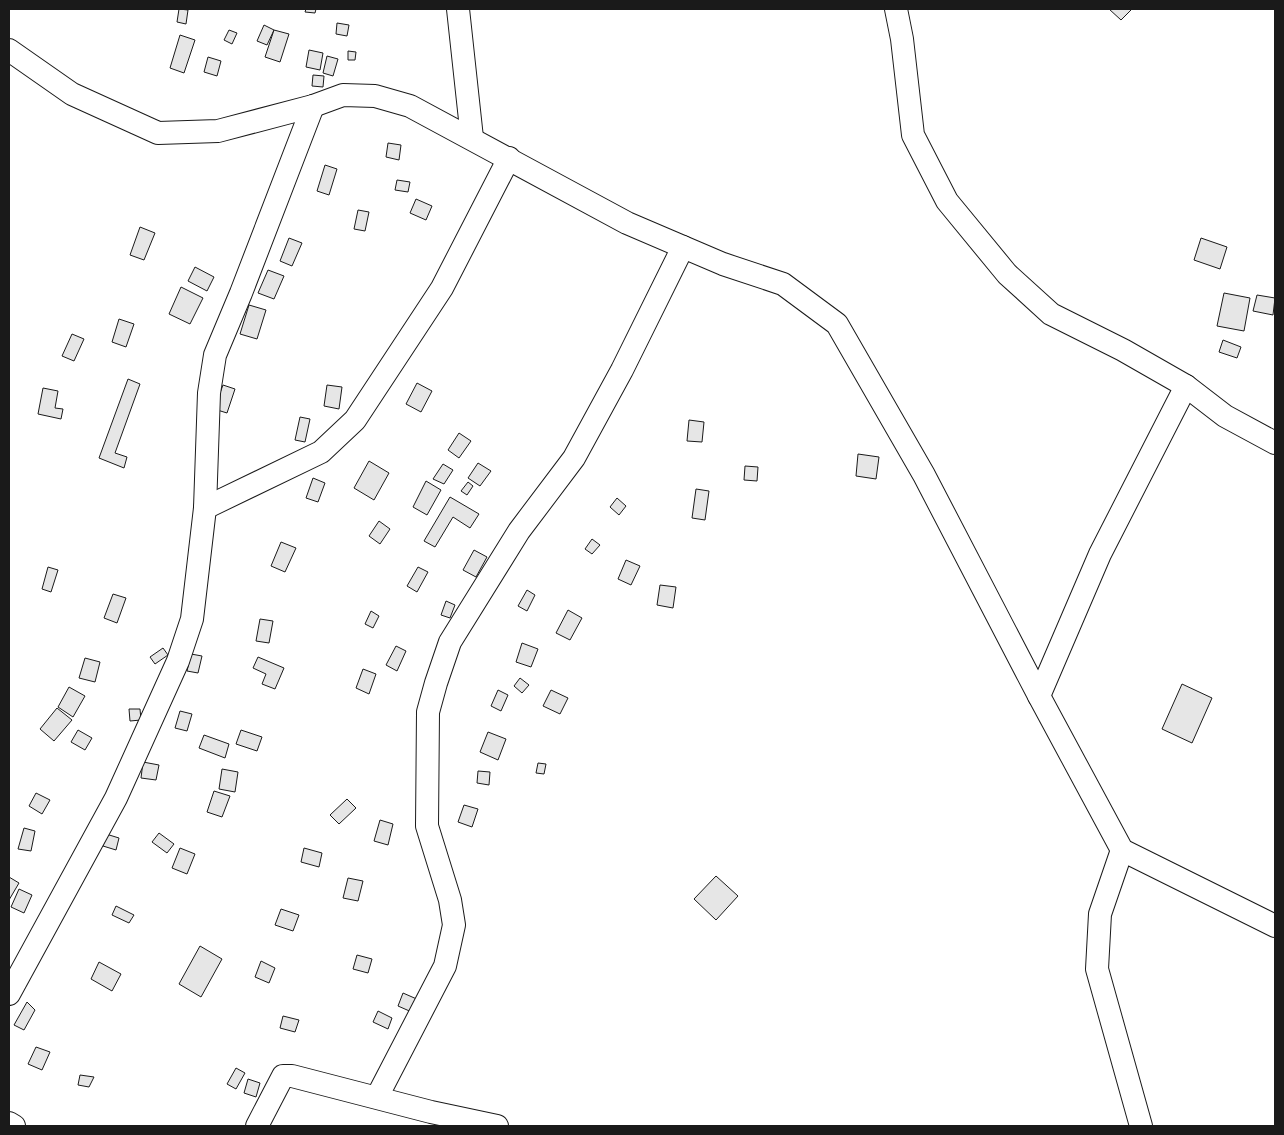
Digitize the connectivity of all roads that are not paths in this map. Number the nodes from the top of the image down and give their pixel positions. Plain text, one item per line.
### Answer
1 (458, 9) edge
2 (896, 9) edge
3 (9, 50) edge
4 (313, 106) junction
5 (472, 138) junction
6 (509, 158) junction
7 (682, 247) junction
8 (1186, 386) junction
9 (1275, 442) edge
10 (205, 508) junction
11 (1039, 696) junction
12 (1122, 850) junction
13 (1275, 926) edge
14 (9, 994) edge
15 (377, 1097) junction
16 (9, 1122) edge
17 (14, 1126) edge
18 (256, 1126) edge
19 (497, 1126) edge
20 (1141, 1126) edge

1 - 5 street
2 - 8 street
3 - 4 street
4 - 5 street
4 - 10 street
5 - 6 street
6 - 7 street
6 - 10 street
7 - 11 street
7 - 15 street
8 - 9 street
8 - 11 street
10 - 14 street
11 - 12 street
12 - 13 street
12 - 20 street
15 - 18 street
15 - 19 street
16 - 17 street

